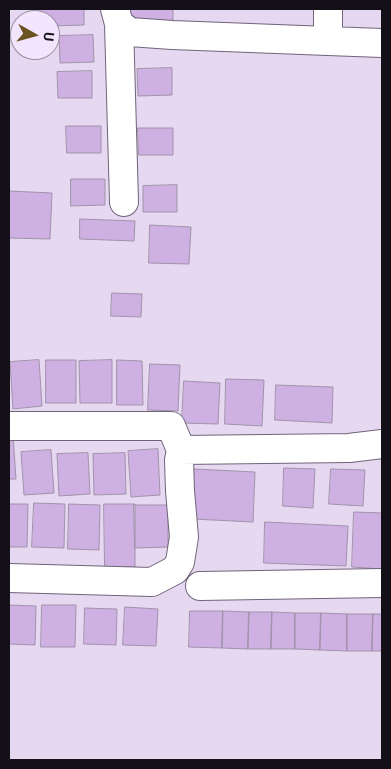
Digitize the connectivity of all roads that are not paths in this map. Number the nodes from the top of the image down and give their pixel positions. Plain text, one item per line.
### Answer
1 (328, 9) edge
2 (117, 16) edge
3 (328, 41) junction
4 (382, 42) edge
5 (124, 202) dead end
6 (9, 426) edge
7 (382, 444) edge
8 (181, 450) junction
9 (9, 578) edge
10 (382, 583) edge
11 (200, 586) dead end

1 - 3 street
2 - 3 street
2 - 5 street
3 - 4 street
6 - 8 street
7 - 8 street
8 - 9 street
10 - 11 street

